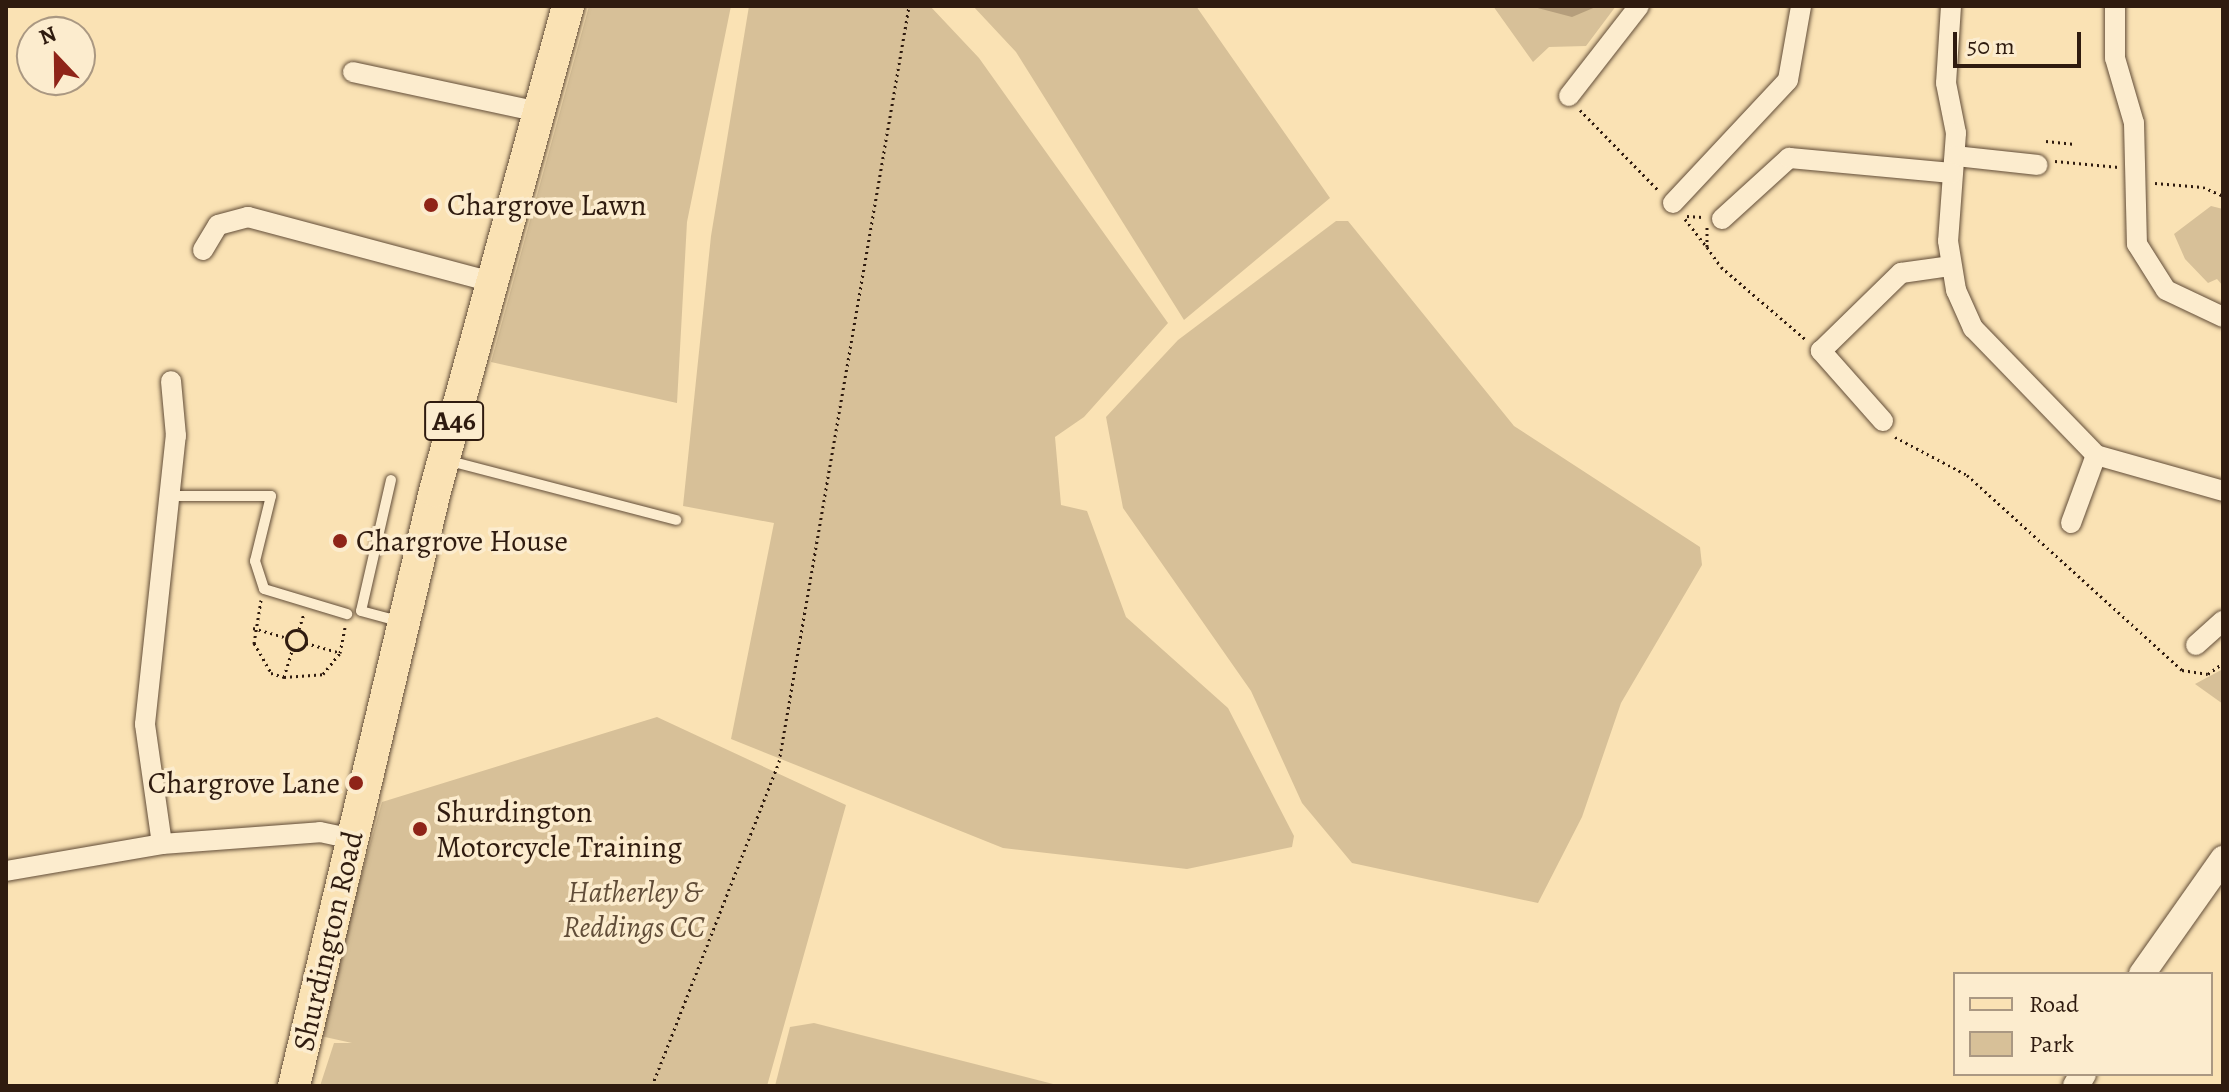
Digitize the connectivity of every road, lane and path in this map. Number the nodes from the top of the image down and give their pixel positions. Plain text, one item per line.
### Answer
1 (568, 6) edge
2 (909, 6) edge
3 (1639, 6) edge
4 (1801, 6) edge
5 (1951, 6) edge
6 (2115, 6) edge
7 (353, 72) dead end
8 (1569, 96) joint
9 (539, 112) junction
10 (2046, 141) dead end
11 (2075, 144) dead end
12 (1954, 165) junction
13 (2038, 165) dead end
14 (2132, 181) junction
15 (2223, 196) edge
16 (1678, 210) junction
17 (1715, 216) junction
18 (1707, 247) junction
19 (203, 250) dead end
20 (1950, 266) junction
21 (492, 282) junction
22 (2223, 317) edge
23 (1821, 351) junction
24 (171, 381) dead end
25 (1883, 427) joint
26 (2096, 455) junction
27 (444, 460) junction
28 (391, 480) dead end
29 (2223, 491) edge
30 (167, 496) junction
31 (676, 520) dead end
32 (2071, 523) dead end
33 (264, 589) junction
34 (347, 614) joint
35 (2223, 621) edge
36 (404, 623) junction
37 (253, 628) junction
38 (285, 637) junction
39 (306, 643) junction
40 (2196, 645) dead end
41 (292, 650) junction
42 (340, 653) junction
43 (2223, 663) edge
44 (284, 677) junction
45 (352, 839) junction
46 (162, 844) junction
47 (2223, 859) edge
48 (6, 871) edge
49 (2143, 972) edge
50 (294, 1086) edge
51 (652, 1086) edge

1 - 9 main road, Shurdington Road / A46
2 - 51 path
3 - 8 street
4 - 16 street
5 - 12 street
6 - 14 street
7 - 9 street
8 - 16 path
9 - 21 main road, Shurdington Road / A46
10 - 11 path
12 - 13 street
12 - 17 street
12 - 20 street
14 - 15 path
14 - 22 street
16 - 17 path
16 - 18 path
17 - 18 path
18 - 23 path
19 - 21 street
20 - 23 street
20 - 26 street
21 - 27 main road, Shurdington Road / A46
23 - 25 street
24 - 30 street
25 - 43 path
26 - 29 street
26 - 32 street
27 - 31 lane
27 - 36 main road, Shurdington Road / A46
28 - 36 lane
30 - 33 lane
30 - 46 street
33 - 34 lane
33 - 37 path
34 - 42 path
35 - 40 street
36 - 45 main road, Shurdington Road / A46
37 - 38 path
37 - 44 path
38 - 39 path
38 - 41 path
39 - 41 path
39 - 42 path
41 - 44 path
42 - 44 path
45 - 46 street
45 - 50 main road, Shurdington Road / A46
46 - 48 street
47 - 49 street

